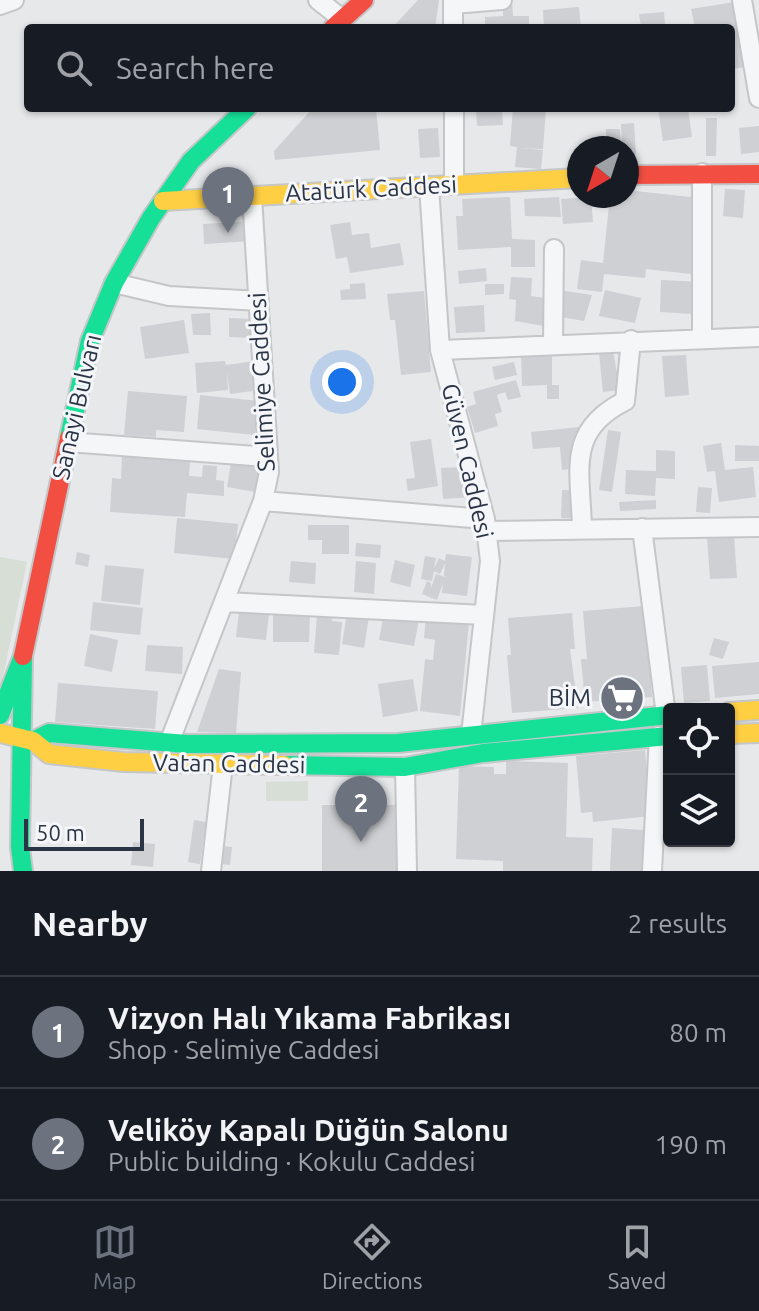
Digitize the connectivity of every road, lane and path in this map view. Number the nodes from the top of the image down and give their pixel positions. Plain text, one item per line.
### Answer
1 (14, 0) edge
2 (364, 0) edge
3 (502, 0) edge
4 (742, 0) edge
5 (453, 2) edge
6 (0, 5) edge
7 (333, 11) edge
8 (453, 24) edge
9 (759, 98) edge
10 (243, 112) edge
11 (454, 112) edge
12 (702, 173) junction
13 (759, 174) edge
14 (639, 175) edge
15 (567, 179) edge
16 (454, 185) junction
17 (429, 186) junction
18 (252, 196) junction
19 (163, 201) junction
20 (554, 249) dead end
21 (114, 283) junction
22 (259, 301) junction
23 (702, 336) junction
24 (759, 337) edge
25 (631, 340) junction
26 (553, 344) junction
27 (440, 350) junction
28 (68, 442) junction
29 (268, 457) junction
30 (263, 501) junction
31 (485, 525) junction
32 (759, 527) edge
33 (642, 528) junction
34 (582, 529) junction
35 (224, 602) junction
36 (484, 615) junction
37 (23, 656) junction
38 (665, 703) edge
39 (759, 710) edge
40 (735, 712) edge
41 (0, 715) edge
42 (663, 715) edge
43 (0, 733) edge
44 (759, 733) edge
45 (735, 734) edge
46 (471, 735) junction
47 (663, 736) edge
48 (27, 740) junction
49 (169, 743) junction
50 (663, 747) edge
51 (223, 764) junction
52 (405, 767) junction
53 (23, 871) edge
54 (211, 871) edge
55 (407, 871) edge
56 (652, 871) edge

1 - 6 street
2 - 7 main road
3 - 5 street
4 - 9 street
5 - 8 street
10 - 19 main road, Sanayi Bulvarı
11 - 16 street
12 - 13 main road
12 - 14 main road
12 - 23 street
15 - 16 main road, Atatürk Caddesi
16 - 17 main road, Atatürk Caddesi
17 - 18 main road, Atatürk Caddesi
17 - 27 street, Güven Caddesi
18 - 19 main road, Atatürk Caddesi
18 - 22 street, Selimiye Caddesi
19 - 21 main road, Sanayi Bulvarı
20 - 26 street
21 - 22 street
21 - 28 main road, Sanayi Bulvarı
22 - 29 street, Selimiye Caddesi
23 - 24 street
23 - 25 street
25 - 26 street
25 - 34 street
26 - 27 street
27 - 31 street, Güven Caddesi
28 - 29 street
28 - 37 main road, Sanayi Bulvarı
29 - 30 street, Selimiye Caddesi
30 - 31 street
30 - 35 street, Selimiye Caddesi
31 - 34 street
31 - 36 street, Güven Caddesi
32 - 33 street
33 - 34 street
33 - 38 street
35 - 36 street
35 - 49 street, Selimiye Caddesi
36 - 46 street, Güven Caddesi
37 - 41 main road
37 - 48 main road
39 - 40 main road
42 - 46 main road, Vatan Caddesi
43 - 48 main road, Vatan Caddesi
44 - 45 main road
46 - 49 main road, Vatan Caddesi
47 - 52 main road, Vatan Caddesi
48 - 49 main road, Vatan Caddesi
48 - 51 main road, Vatan Caddesi
48 - 53 main road
50 - 56 street
51 - 52 main road, Vatan Caddesi
51 - 54 street
52 - 55 street

